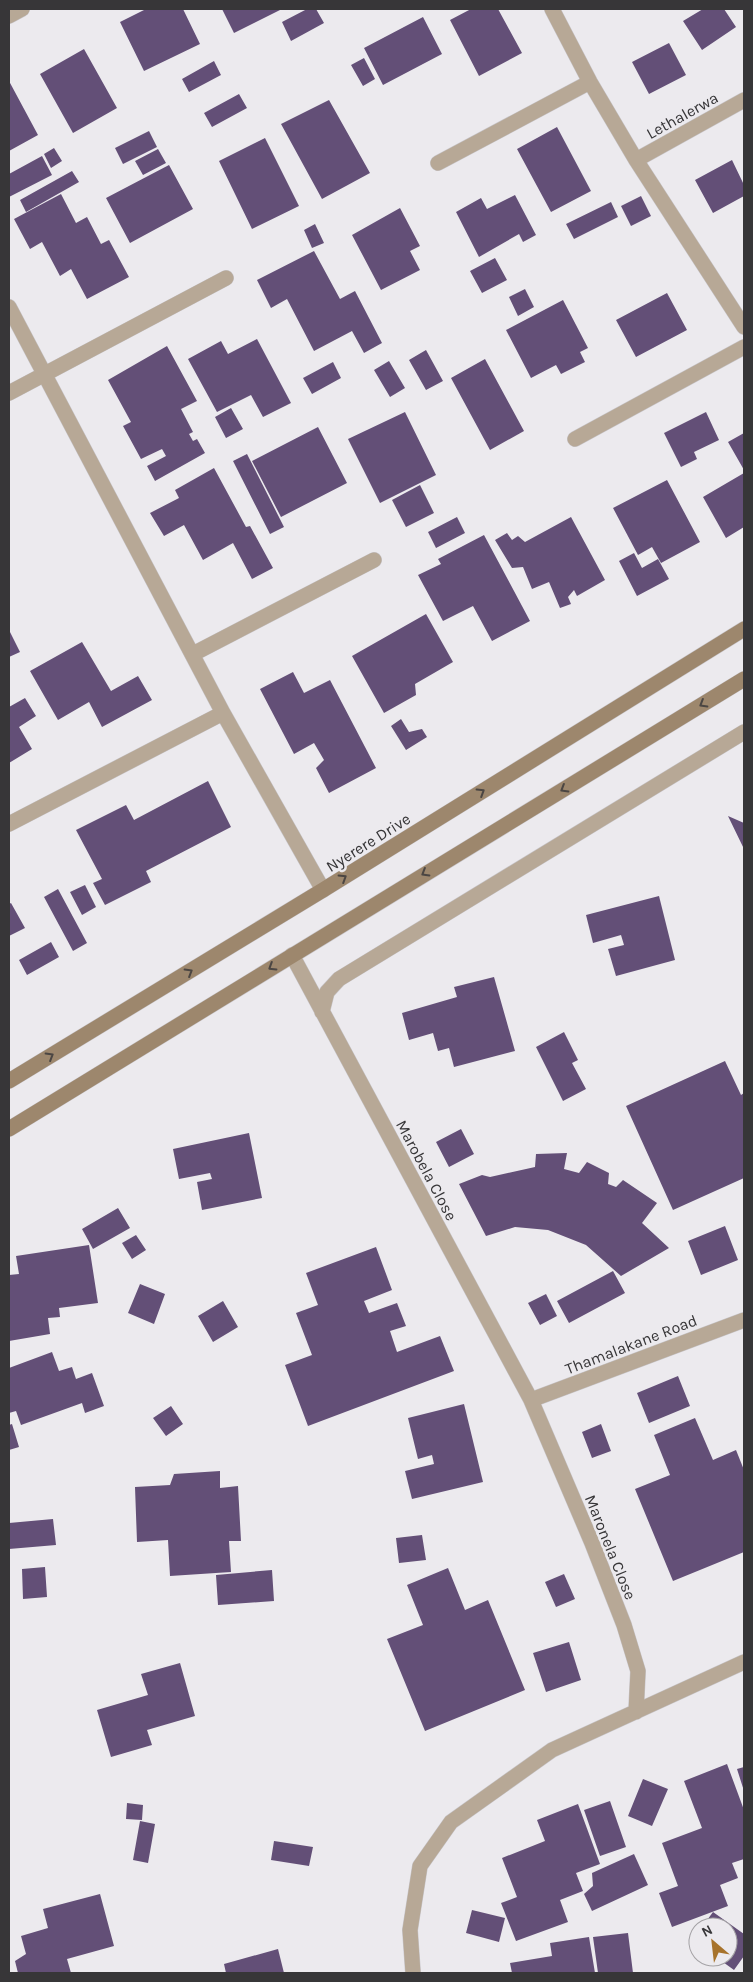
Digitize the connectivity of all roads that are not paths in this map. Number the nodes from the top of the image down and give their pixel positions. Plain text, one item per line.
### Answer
1 (22, 9) edge
2 (552, 9) edge
3 (9, 16) edge
4 (590, 82) junction
5 (744, 100) edge
6 (636, 160) junction
7 (438, 163) dead end
8 (226, 278) dead end
9 (9, 307) edge
10 (744, 327) edge
11 (744, 347) edge
12 (44, 374) junction
13 (9, 393) edge
14 (575, 439) dead end
15 (374, 560) dead end
16 (744, 628) edge
17 (193, 654) junction
18 (744, 679) edge
19 (223, 713) junction
20 (744, 732) edge
21 (9, 824) edge
22 (323, 890) junction
23 (292, 955) junction
24 (322, 1012) junction
25 (9, 1081) edge
26 (9, 1129) edge
27 (744, 1320) edge
28 (531, 1400) junction
29 (744, 1662) edge
30 (636, 1712) junction
31 (413, 1973) edge

1 - 3 street
2 - 4 street
4 - 6 street
4 - 7 street
5 - 6 street, Lethalerwa
6 - 10 street
8 - 12 street
9 - 12 street
11 - 14 street
12 - 13 street
12 - 17 street
15 - 17 street
22 -> 16 main road, Nyerere Drive
17 - 19 street
18 -> 23 main road
19 - 21 street
19 - 22 street
20 - 24 street
25 -> 22 main road, Nyerere Drive
23 - 24 street, Marobela Close
23 -> 26 main road
24 - 28 street, Marobela Close
27 - 28 street, Thamalakane Road
28 - 30 street, Maronela Close
29 - 30 street
30 - 31 street

